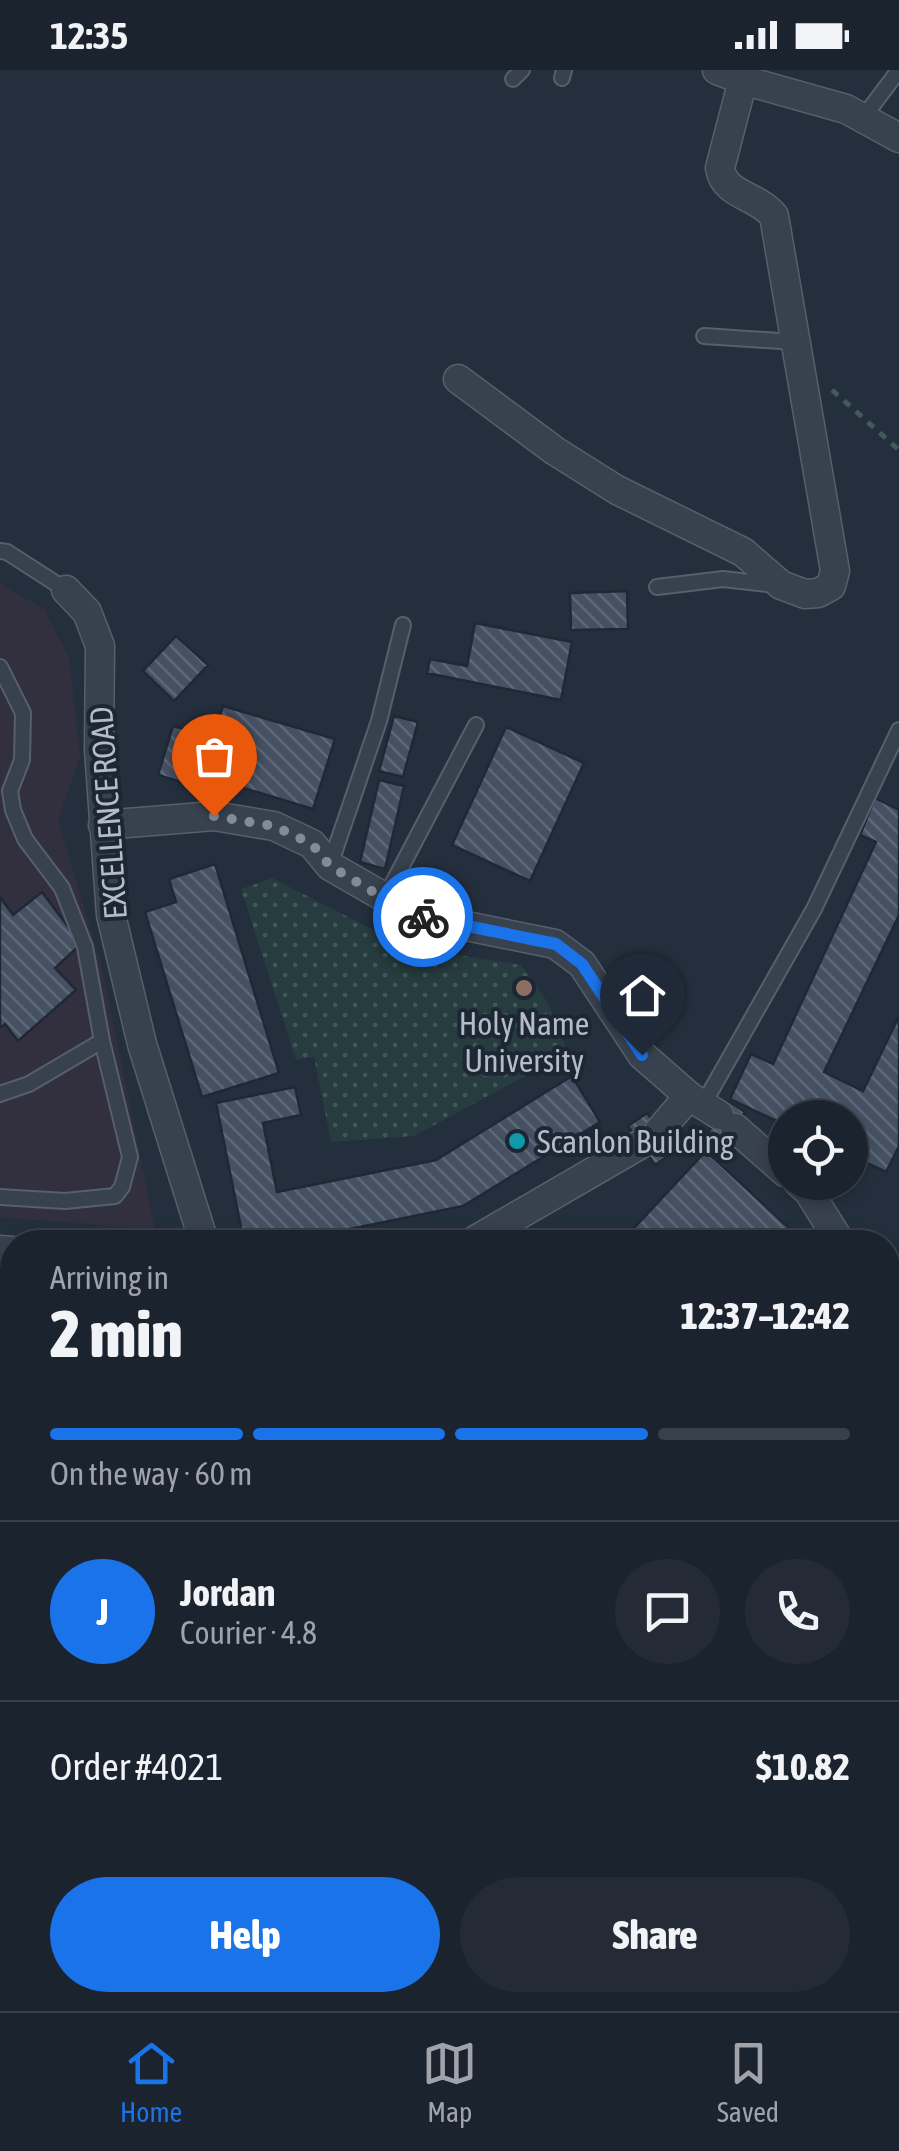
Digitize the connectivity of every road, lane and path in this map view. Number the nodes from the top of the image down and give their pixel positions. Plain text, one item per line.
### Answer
1 (899, 70) edge
2 (730, 75) edge
3 (863, 118) junction
4 (899, 138) edge
5 (704, 336) dead end
6 (798, 352) junction
7 (458, 379) dead end
8 (899, 450) edge
9 (2, 550) edge
10 (780, 585) junction
11 (657, 587) dead end
12 (66, 590) joint
13 (403, 625) dead end
14 (0, 668) edge
15 (476, 726) dead end
16 (899, 730) edge
17 (5, 794) edge
18 (103, 825) junction
19 (330, 866) junction
20 (385, 899) junction
21 (102, 1041) junction
22 (0, 1094) edge
23 (712, 1110) junction
24 (768, 1158) edge
25 (0, 1197) edge
26 (814, 1200) edge
27 (200, 1230) edge
28 (493, 1230) edge
29 (833, 1230) edge

1 - 3 lane
2 - 3 street
2 - 6 street
3 - 4 street
5 - 6 lane
6 - 8 path
6 - 10 street
7 - 10 street
9 - 12 lane
10 - 11 lane
12 - 18 street, EXCELLENCE ROAD
13 - 19 lane
14 - 17 lane
15 - 20 lane
16 - 23 lane
17 - 21 lane
18 - 19 street
18 - 27 street, EXCELLENCE ROAD
19 - 20 street
20 - 23 street
21 - 22 lane
21 - 25 lane
23 - 24 street
23 - 28 street
26 - 29 street

